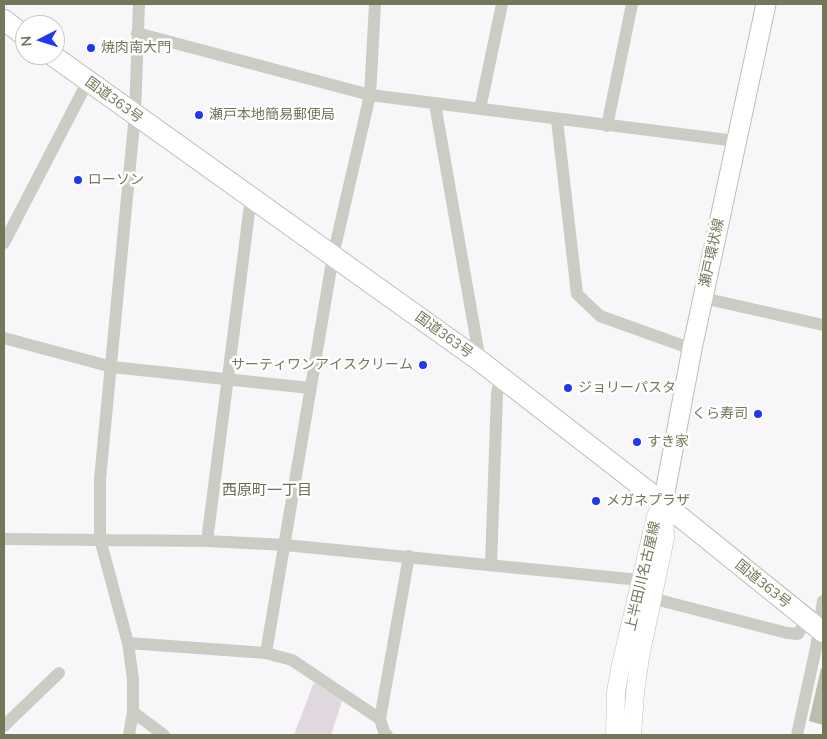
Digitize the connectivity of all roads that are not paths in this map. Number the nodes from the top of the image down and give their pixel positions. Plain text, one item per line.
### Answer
1 (139, 4) edge
2 (375, 4) edge
3 (502, 4) edge
4 (632, 4) edge
5 (766, 4) edge
6 (4, 20) edge
7 (15, 28) edge
8 (137, 33) junction
9 (65, 64) edge
10 (88, 80) junction
11 (370, 95) junction
12 (435, 104) junction
13 (480, 109) junction
14 (135, 114) junction
15 (557, 120) junction
16 (606, 126) junction
17 (736, 141) junction
18 (251, 197) junction
19 (4, 243) edge
20 (333, 256) junction
21 (702, 298) junction
22 (823, 324) edge
23 (4, 338) edge
24 (692, 349) junction
25 (480, 361) junction
26 (112, 366) junction
27 (500, 377) junction
28 (228, 379) junction
29 (310, 388) junction
30 (664, 503) junction
31 (4, 539) edge
32 (100, 539) junction
33 (207, 541) junction
34 (286, 545) junction
35 (409, 556) junction
36 (492, 566) junction
37 (640, 580) junction
38 (651, 598) junction
39 (823, 601) edge
40 (816, 626) edge
41 (128, 643) junction
42 (266, 653) junction
43 (60, 673) dead end
44 (133, 712) junction
45 (380, 719) junction
46 (4, 726) edge
47 (129, 735) edge
48 (164, 735) edge
49 (387, 735) edge
50 (615, 735) edge
51 (632, 735) edge
52 (797, 735) edge

1 - 8 street
2 - 11 street
3 - 13 street
4 - 16 street
5 - 17 main road, 瀬戸環状線
6 - 7 highway
8 - 11 street
8 - 14 street
9 - 10 highway, 国道363号
10 - 14 highway, 国道363号
10 - 19 street
11 - 12 street
11 - 20 street
12 - 13 street
12 - 25 street
13 - 15 street
14 - 18 highway, 国道363号
14 - 26 street
15 - 16 street
15 - 24 street
16 - 17 street
17 - 21 main road, 瀬戸環状線
18 - 20 highway, 国道363号
18 - 28 street
20 - 25 highway, 国道363号
20 - 29 street
21 - 22 street
21 - 24 main road, 瀬戸環状線
23 - 26 street
24 - 30 main road, 瀬戸環状線
25 - 27 highway, 国道363号
26 - 28 street
26 - 32 street
27 - 30 highway, 国道363号
27 - 36 street
28 - 29 street
28 - 33 street
29 - 34 street
30 - 37 main road, 上半田川名古屋線
30 - 38 main road, 上半田川名古屋線
30 - 40 highway, 国道363号
31 - 32 street
32 - 33 street
32 - 41 street
33 - 34 street
34 - 35 street
34 - 42 street
35 - 36 street
35 - 45 street
36 - 37 street
37 - 50 main road, 上半田川名古屋線
38 - 40 street
38 - 51 main road, 上半田川名古屋線
39 - 40 street
40 - 52 street
41 - 42 street
41 - 44 street
42 - 45 street
43 - 46 street
44 - 47 street
44 - 48 street
45 - 49 street

